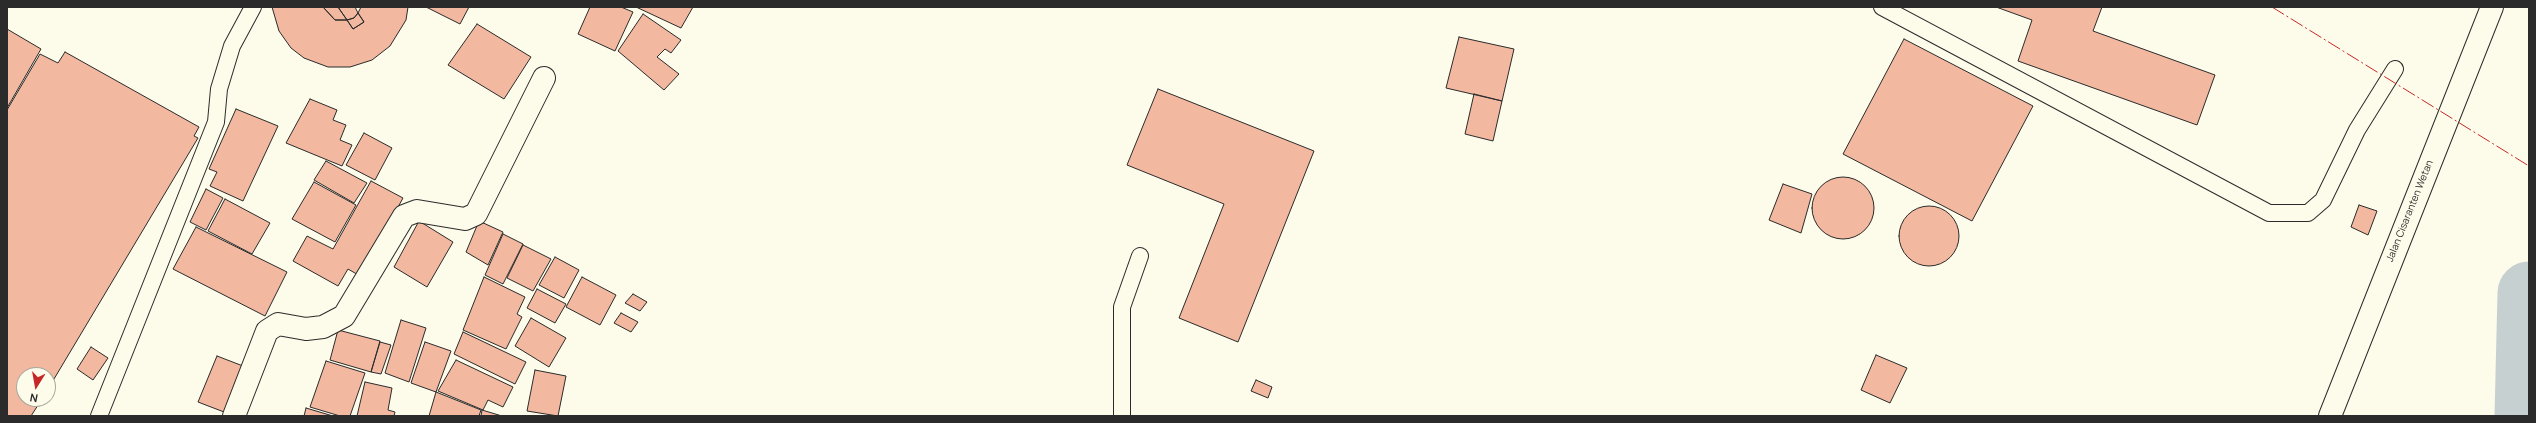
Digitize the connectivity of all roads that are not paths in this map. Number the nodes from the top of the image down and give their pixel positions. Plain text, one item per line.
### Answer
1 (253, 7) edge
2 (1882, 7) edge
3 (2492, 7) edge
4 (2395, 69) dead end
5 (544, 78) dead end
6 (1140, 256) dead end
7 (99, 416) edge
8 (234, 416) edge
9 (1122, 416) edge
10 (2330, 416) edge

1 - 7 lane
2 - 4 lane
3 - 10 street, Jalan Cisaranten Wetan
5 - 8 street
6 - 9 lane

